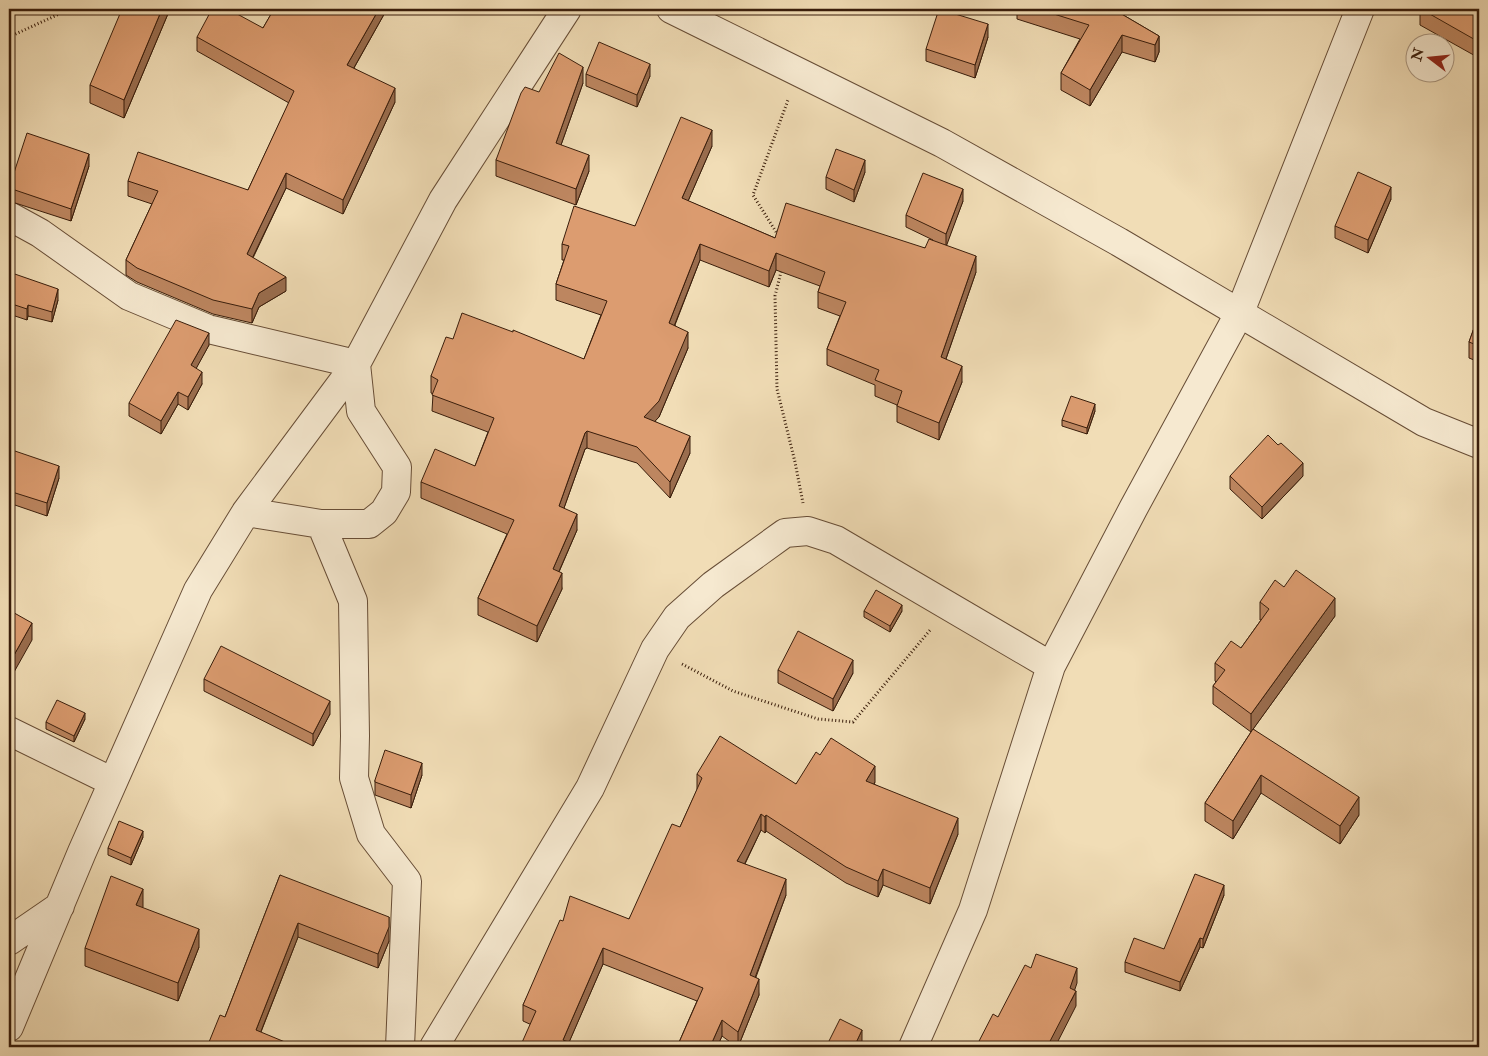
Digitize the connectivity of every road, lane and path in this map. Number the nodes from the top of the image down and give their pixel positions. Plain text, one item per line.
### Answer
1 (70, 9) edge
2 (567, 9) edge
3 (671, 9) edge
4 (1360, 9) edge
5 (9, 37) edge
6 (798, 71) junction
7 (9, 216) edge
8 (782, 240) edge
9 (782, 268) edge
10 (1240, 312) junction
11 (356, 364) junction
12 (1479, 444) edge
13 (246, 512) junction
14 (321, 524) junction
15 (808, 530) junction
16 (950, 607) junction
17 (655, 649) junction
18 (1051, 666) junction
19 (9, 731) edge
20 (113, 782) junction
21 (60, 906) junction
22 (9, 941) edge
23 (9, 1027) edge
24 (400, 1047) edge
25 (434, 1047) edge
26 (913, 1047) edge

1 - 5 path
2 - 11 street
3 - 6 street
4 - 10 street
6 - 8 path
6 - 10 street
7 - 11 street
9 - 15 path
10 - 12 street
10 - 18 street
11 - 13 street
11 - 14 street
13 - 14 street
13 - 20 street
14 - 24 street
15 - 16 street
15 - 17 street
16 - 17 path
16 - 18 street
17 - 25 street
18 - 26 street
19 - 20 street
20 - 21 street
21 - 22 street
21 - 23 street

